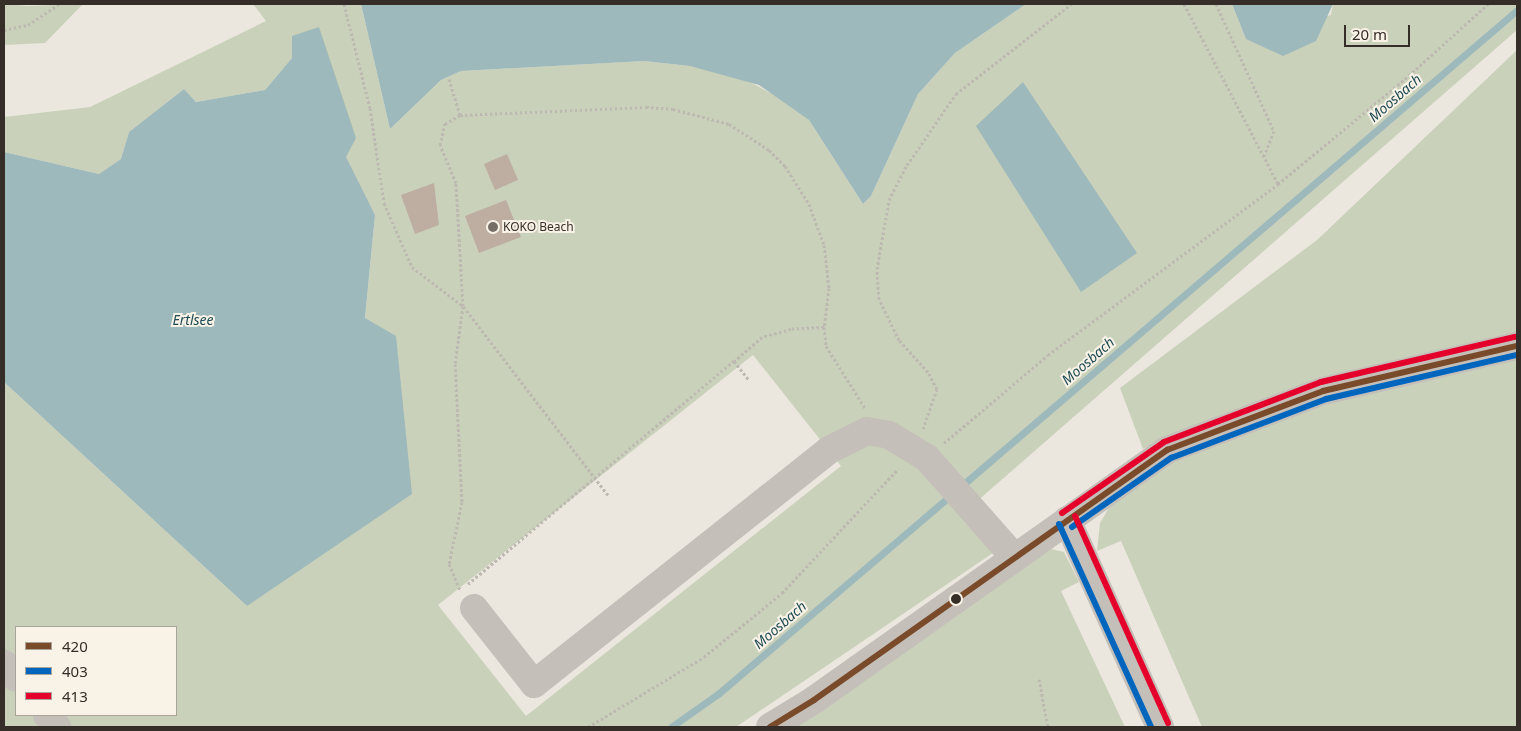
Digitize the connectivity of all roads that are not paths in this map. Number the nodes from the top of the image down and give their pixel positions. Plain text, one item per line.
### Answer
1 (1517, 346) edge
2 (1067, 520) junction
3 (1015, 558) junction
4 (467, 600) road end
5 (4, 664) edge
6 (15, 677) edge
7 (48, 716) edge
8 (57, 727) edge
9 (770, 727) edge
10 (1160, 727) edge

1 - 2 street
2 - 3 street
2 - 10 street
3 - 4 street
3 - 9 street
5 - 6 street
7 - 8 street

